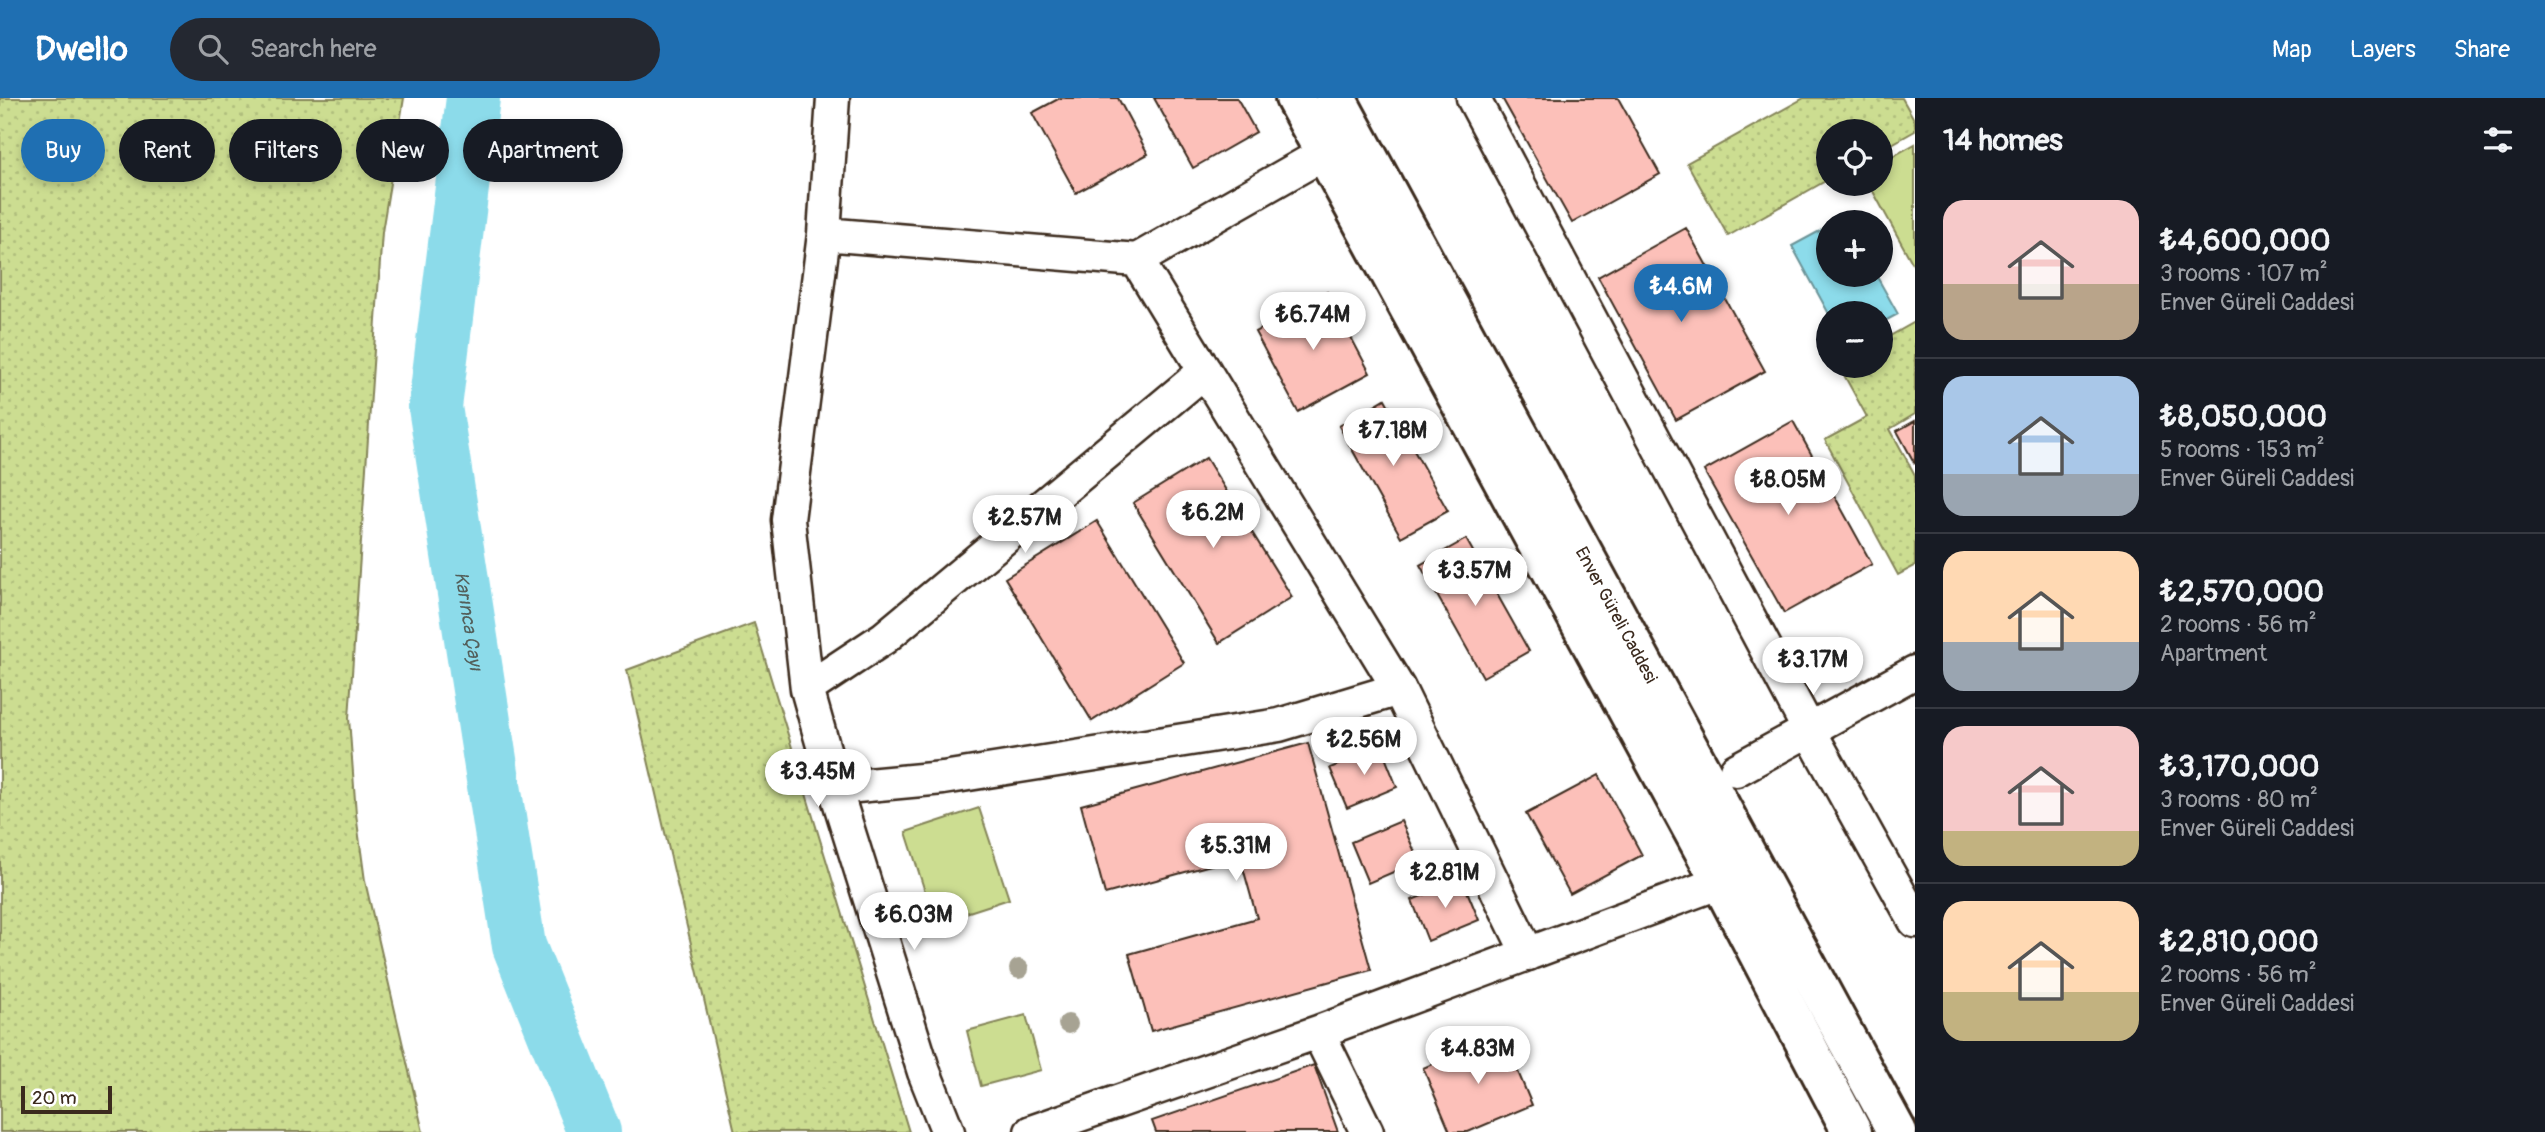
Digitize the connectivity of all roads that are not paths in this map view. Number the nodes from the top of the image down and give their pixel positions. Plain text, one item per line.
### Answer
1 (832, 98) edge
2 (1295, 98) edge
3 (1336, 98) edge
4 (1473, 98) edge
5 (1309, 162) dead end
6 (824, 234) junction
7 (1137, 260) junction
8 (1205, 371) junction
9 (1915, 672) edge
10 (807, 689) junction
11 (1399, 689) junction
12 (1809, 730) junction
13 (1736, 771) dead end
14 (835, 788) junction
15 (1721, 882) junction
16 (1915, 921) edge
17 (1528, 954) junction
18 (1318, 1032) junction
19 (948, 1132) edge
20 (1031, 1132) edge
21 (1367, 1132) edge
22 (1852, 1132) edge
23 (1897, 1132) edge

1 - 6 street
2 - 15 main road, Enver Güreli Caddesi
3 - 23 main road, Enver Güreli Caddesi
4 - 12 street
5 - 7 street
6 - 7 street
6 - 10 street
7 - 8 street
8 - 10 street
8 - 11 street
9 - 12 street
10 - 14 street
11 - 14 street
11 - 17 street
12 - 13 street
12 - 16 street
14 - 19 street
15 - 17 street
15 - 22 main road, Enver Güreli Caddesi
17 - 18 street
18 - 20 street
18 - 21 street

